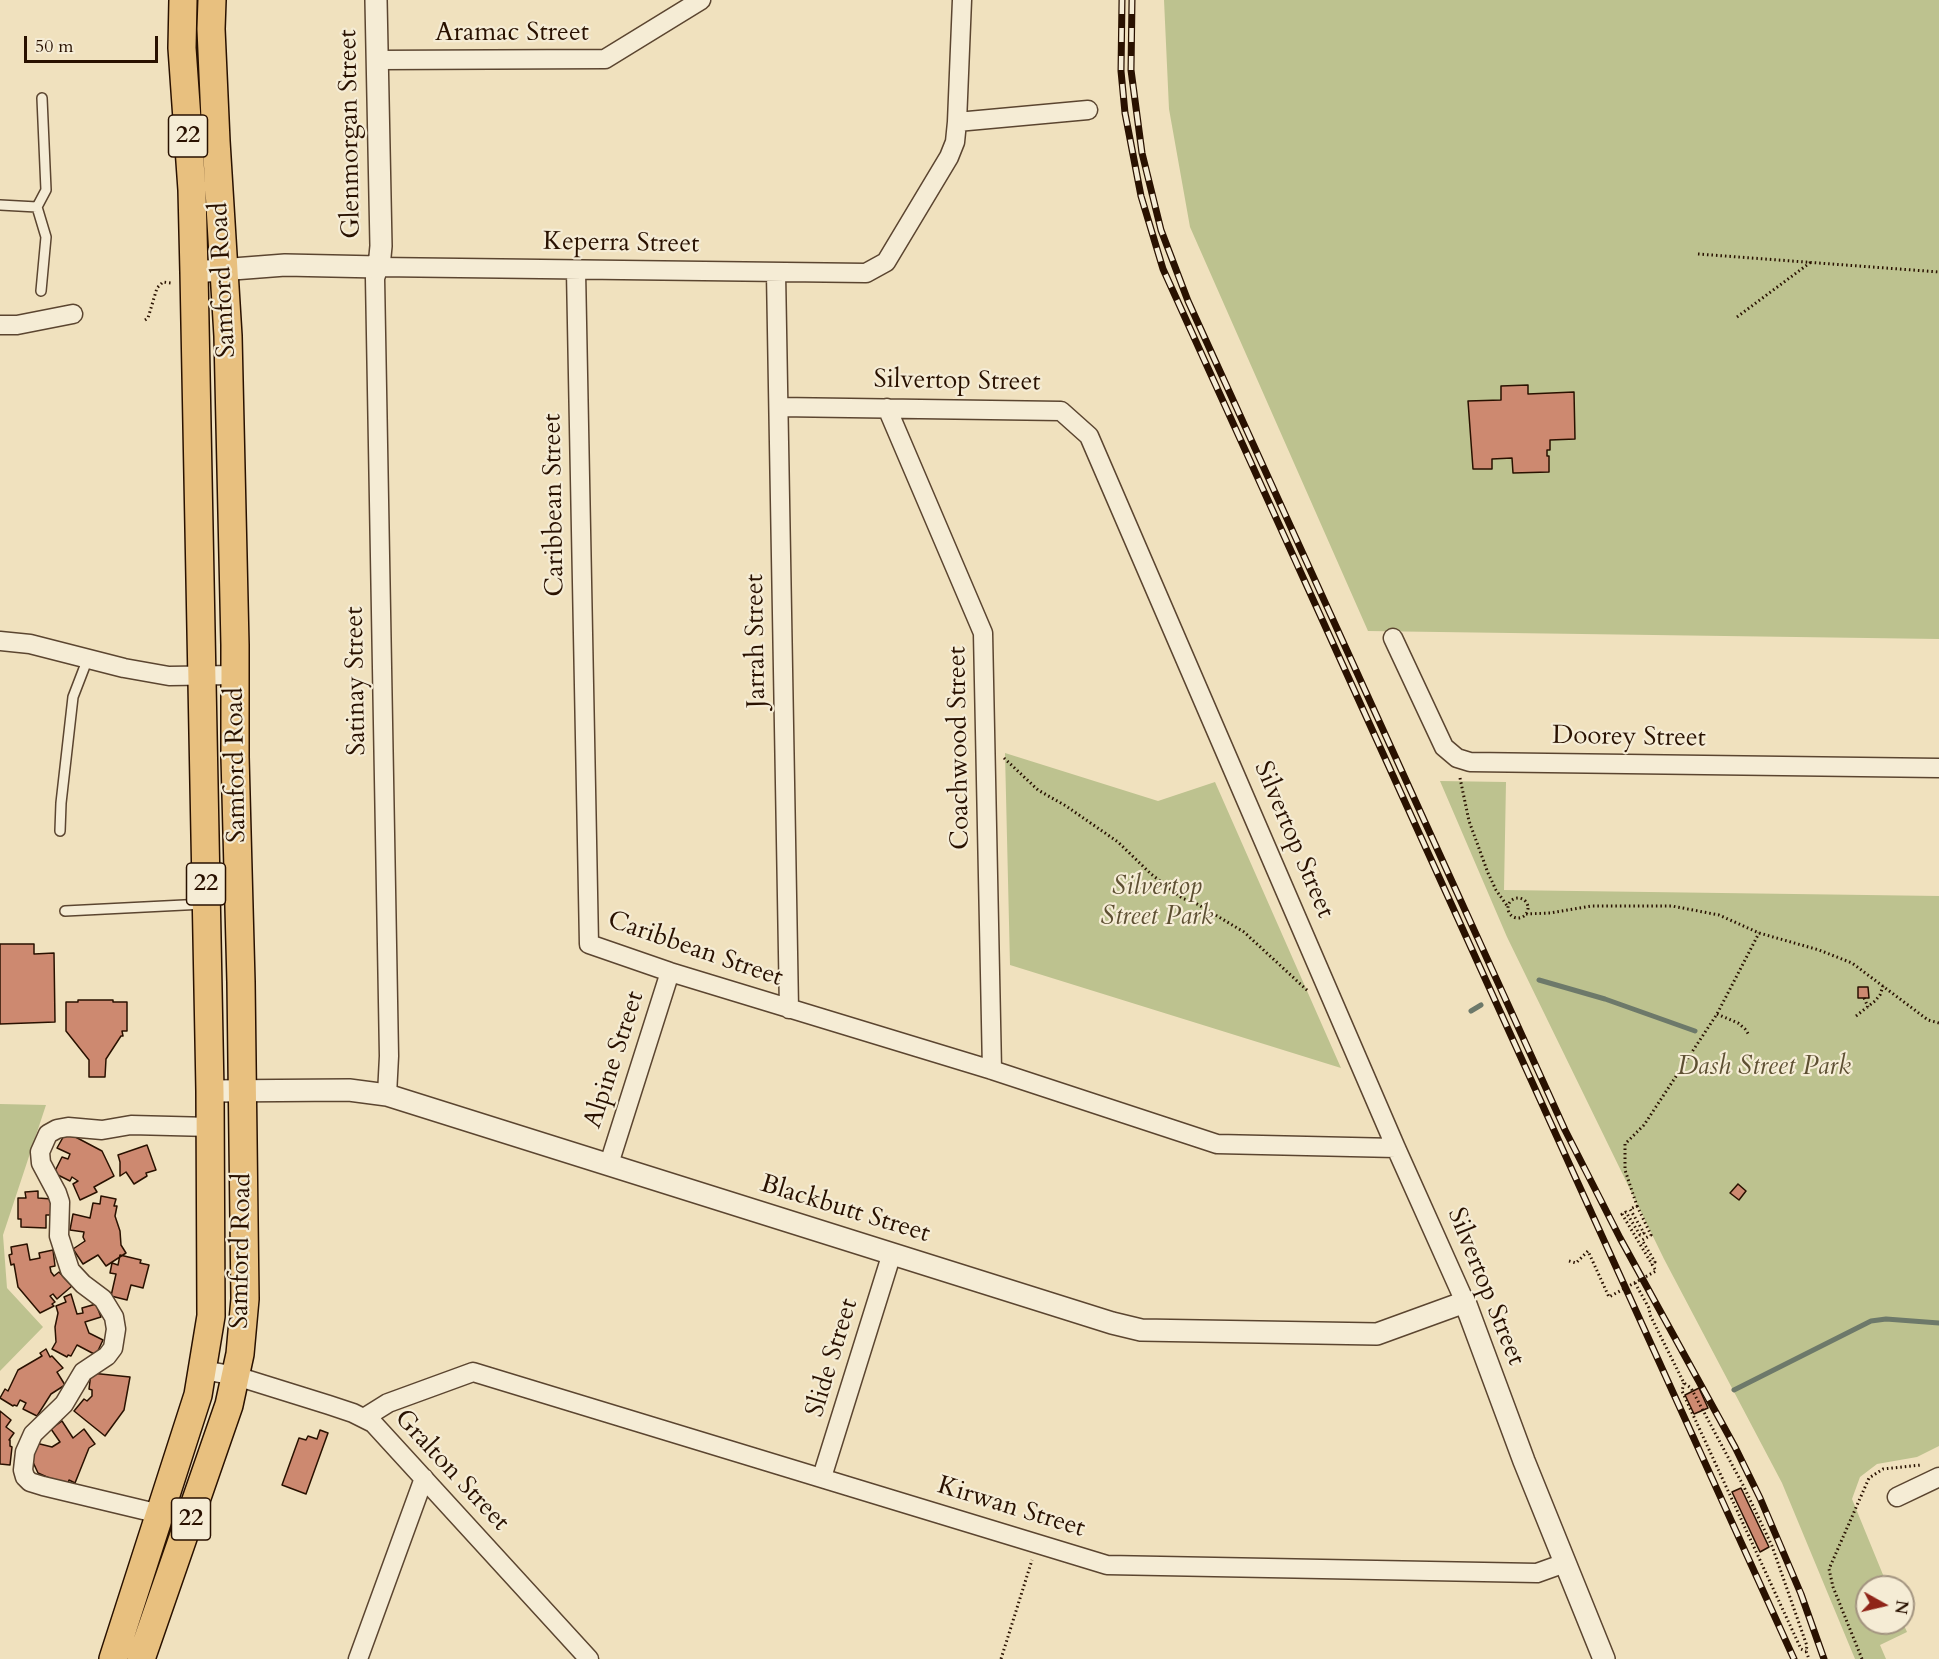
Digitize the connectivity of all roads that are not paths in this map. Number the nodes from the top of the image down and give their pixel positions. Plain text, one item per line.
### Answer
1 (183, 0) edge
2 (212, 0) edge
3 (376, 0) edge
4 (701, 0) edge
5 (962, 0) edge
6 (378, 60) junction
7 (42, 98) dead end
8 (1088, 110) dead end
9 (957, 122) junction
10 (0, 205) edge
11 (37, 207) junction
12 (379, 267) junction
13 (225, 270) junction
14 (576, 271) junction
15 (776, 273) junction
16 (184, 277) junction
17 (41, 291) dead end
18 (73, 314) dead end
19 (0, 325) edge
20 (779, 406) junction
21 (887, 408) junction
22 (1393, 638) dead end
23 (0, 641) edge
24 (88, 658) junction
25 (235, 675) junction
26 (202, 676) junction
27 (1939, 768) edge
28 (60, 831) dead end
29 (206, 903) junction
30 (66, 911) dead end
31 (670, 972) junction
32 (789, 1010) junction
33 (992, 1070) junction
34 (242, 1090) junction
35 (210, 1091) junction
36 (387, 1095) junction
37 (211, 1126) junction
38 (1396, 1148) junction
39 (609, 1164) junction
40 (892, 1253) junction
41 (1465, 1302) junction
42 (203, 1370) junction
43 (236, 1376) junction
44 (364, 1418) junction
45 (1939, 1477) edge
46 (424, 1478) junction
47 (822, 1478) junction
48 (1898, 1497) dead end
49 (160, 1514) junction
50 (1565, 1563) junction
51 (113, 1659) edge
52 (141, 1659) edge
53 (358, 1659) edge
54 (589, 1659) edge
55 (1605, 1659) edge

1 - 16 main road, Samford Road / 22
2 - 13 main road, Samford Road / 22
3 - 6 street, Glenmorgan Street
4 - 6 street, Aramac Street
5 - 9 street, Keperra Street
6 - 12 street, Glenmorgan Street
7 - 11 lane
8 - 9 street
9 - 15 street, Keperra Street
10 - 11 lane
11 - 17 lane
12 - 13 street, Keperra Street
12 - 14 street, Keperra Street
12 - 36 street, Satinay Street
13 - 16 street, Keperra Street
13 - 25 main road, Samford Road / 22
14 - 15 street, Keperra Street
14 - 31 street, Caribbean Street
15 - 20 street, Jarrah Street
16 - 26 main road, Samford Road / 22
18 - 19 street
20 - 21 street, Silvertop Street
20 - 32 street, Jarrah Street
21 - 33 street, Coachwood Street
21 - 38 street, Silvertop Street
22 - 27 street, Doorey Street
23 - 24 street
24 - 26 street
24 - 28 lane
25 - 26 street
25 - 34 main road, Samford Road / 22
26 - 29 main road, Samford Road / 22
29 - 30 lane
29 - 35 main road, Samford Road / 22
31 - 32 street, Caribbean Street
31 - 39 street, Alpine Street
32 - 33 street, Caribbean Street
33 - 38 street, Caribbean Street
34 - 35 street, Blackbutt Street
34 - 36 street, Blackbutt Street
34 - 43 main road, Samford Road / 22
35 - 37 main road, Samford Road / 22
36 - 39 street, Blackbutt Street
37 - 42 main road, Samford Road / 22
37 - 49 street
38 - 41 street, Silvertop Street
39 - 40 street, Blackbutt Street
40 - 41 street, Blackbutt Street
40 - 47 street, Slide Street
41 - 50 street, Silvertop Street
42 - 43 street, Gralton Street
42 - 49 main road, Samford Road / 22
43 - 44 street, Gralton Street
43 - 52 main road, Samford Road / 22
44 - 46 street, Gralton Street
44 - 47 street, Kirwan Street
45 - 48 street
46 - 53 street
46 - 54 street, Gralton Street
47 - 50 street, Kirwan Street
49 - 51 main road, Samford Road / 22
50 - 55 street

